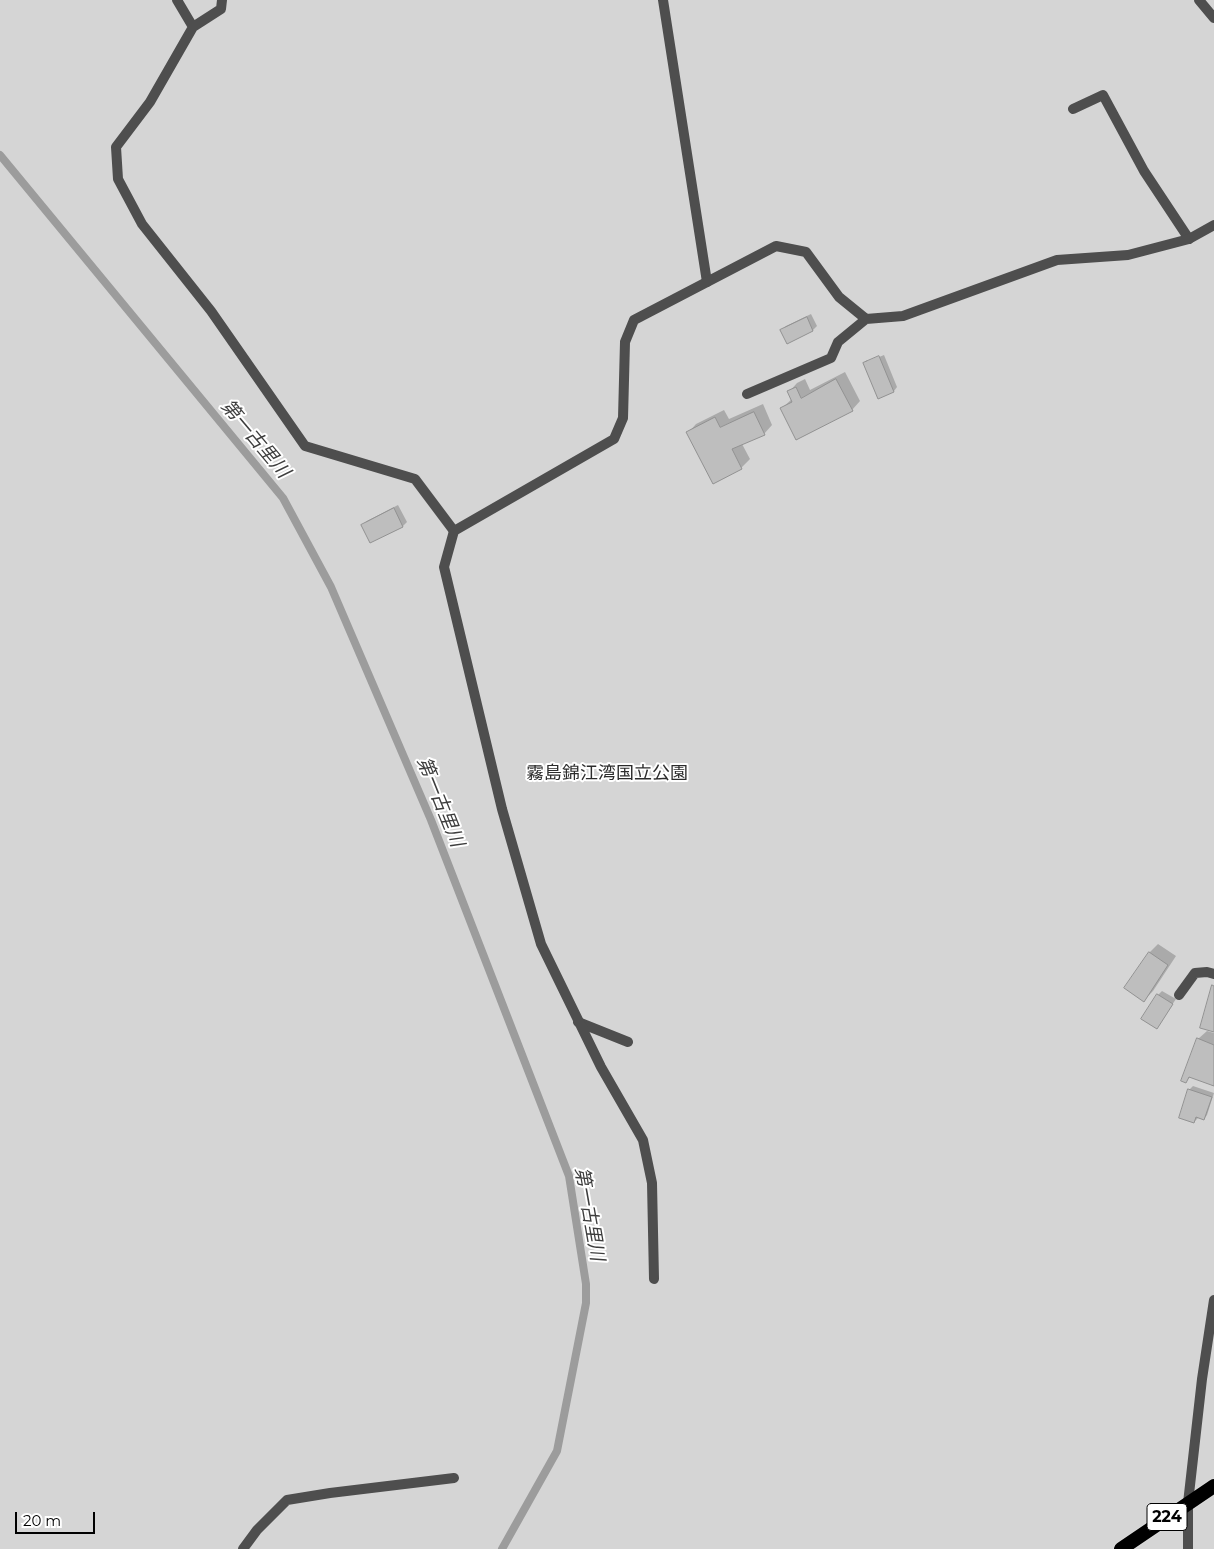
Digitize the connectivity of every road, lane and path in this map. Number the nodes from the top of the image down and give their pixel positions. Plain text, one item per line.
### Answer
1 (177, 0) edge
2 (222, 0) edge
3 (663, 0) edge
4 (1200, 0) edge
5 (1214, 18) edge
6 (193, 27) junction
7 (1074, 109) dead end
8 (1214, 225) edge
9 (1189, 239) junction
10 (707, 282) junction
11 (866, 319) junction
12 (747, 394) dead end
13 (454, 531) junction
14 (1214, 974) edge
15 (1180, 995) dead end
16 (578, 1022) junction
17 (628, 1042) dead end
18 (654, 1279) dead end
19 (1214, 1300) edge
20 (454, 1478) dead end
21 (1214, 1486) edge
22 (1188, 1503) junction
23 (243, 1549) edge
24 (1120, 1549) edge
25 (1188, 1549) edge

1 - 6 street
2 - 6 street
3 - 10 street
4 - 5 street
6 - 13 street
7 - 9 street
8 - 9 street
9 - 11 street
10 - 11 street
10 - 13 street
11 - 12 street
13 - 16 street
14 - 15 street
16 - 17 street
16 - 18 street
19 - 22 street
20 - 23 street
21 - 22 highway, 224
22 - 24 highway, 224
22 - 25 street

